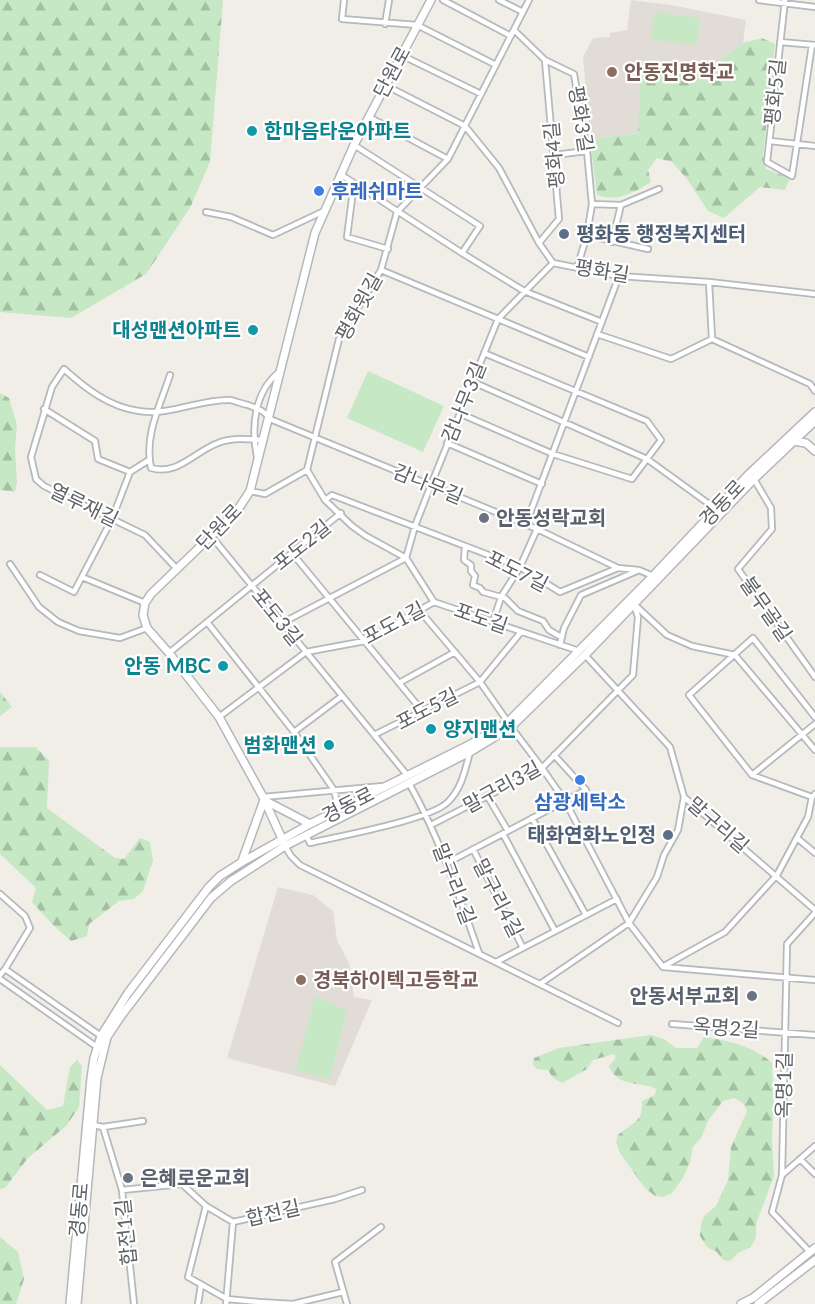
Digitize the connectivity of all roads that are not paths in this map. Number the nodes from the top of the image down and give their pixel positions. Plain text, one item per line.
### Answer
1 (344, 0) edge
2 (389, 0) edge
3 (431, 0) edge
4 (443, 0) edge
5 (499, 0) edge
6 (529, 0) edge
7 (761, 0) edge
8 (785, 2) edge
9 (808, 3) edge
10 (815, 7) edge
11 (523, 12) junction
12 (385, 24) junction
13 (417, 25) junction
14 (514, 30) junction
15 (511, 36) junction
16 (780, 42) junction
17 (813, 45) edge
18 (401, 55) junction
19 (545, 60) junction
20 (496, 65) junction
21 (385, 85) junction
22 (481, 94) junction
23 (369, 117) junction
24 (465, 126) junction
25 (770, 141) junction
26 (354, 145) junction
27 (798, 145) junction
28 (815, 146) edge
29 (587, 151) junction
30 (554, 155) junction
31 (448, 159) junction
32 (340, 174) junction
33 (354, 183) junction
34 (421, 188) junction
35 (659, 189) dead end
36 (592, 204) junction
37 (621, 205) junction
38 (324, 211) junction
39 (206, 212) dead end
40 (398, 212) junction
41 (587, 235) junction
42 (612, 242) junction
43 (539, 243) junction
44 (388, 249) junction
45 (648, 249) dead end
46 (462, 253) junction
47 (553, 264) junction
48 (577, 268) junction
49 (381, 270) junction
50 (619, 276) junction
51 (709, 282) junction
52 (524, 291) junction
53 (815, 294) edge
54 (498, 319) junction
55 (602, 322) junction
56 (597, 334) junction
57 (712, 339) junction
58 (484, 352) junction
59 (589, 357) junction
60 (281, 370) junction
61 (170, 375) dead end
62 (473, 382) junction
63 (815, 391) edge
64 (576, 393) junction
65 (257, 408) junction
66 (44, 409) junction
67 (158, 412) junction
68 (815, 412) edge
69 (460, 414) junction
70 (270, 420) junction
71 (815, 421) edge
72 (564, 423) junction
73 (314, 437) junction
74 (253, 439) junction
75 (264, 440) junction
76 (793, 441) junction
77 (447, 443) junction
78 (815, 451) edge
79 (553, 454) junction
80 (647, 459) junction
81 (149, 460) junction
82 (258, 464) junction
83 (307, 470) junction
84 (130, 472) junction
85 (754, 479) junction
86 (542, 484) junction
87 (431, 485) junction
88 (250, 491) junction
89 (325, 500) junction
90 (716, 509) junction
91 (341, 513) junction
92 (112, 519) junction
93 (526, 524) junction
94 (415, 526) junction
95 (537, 529) junction
96 (212, 537) junction
97 (465, 546) junction
98 (292, 553) junction
99 (406, 558) junction
100 (10, 564) dead end
101 (520, 567) junction
102 (618, 568) junction
103 (177, 569) junction
104 (639, 570) junction
105 (40, 575) dead end
106 (653, 576) junction
107 (82, 578) junction
108 (251, 586) junction
109 (501, 597) junction
110 (329, 598) junction
111 (434, 602) junction
112 (632, 602) junction
113 (145, 603) junction
114 (420, 611) junction
115 (207, 622) junction
116 (493, 622) junction
117 (282, 623) junction
118 (147, 628) junction
119 (520, 632) junction
120 (561, 637) junction
121 (364, 641) junction
122 (560, 645) junction
123 (306, 652) junction
124 (455, 652) junction
125 (169, 653) junction
126 (582, 653) junction
127 (735, 655) junction
128 (815, 677) edge
129 (480, 682) junction
130 (399, 683) junction
131 (259, 687) junction
132 (618, 690) junction
133 (342, 696) junction
134 (423, 712) junction
135 (219, 717) junction
136 (815, 717) edge
137 (509, 724) junction
138 (815, 724) edge
139 (294, 732) junction
140 (374, 735) junction
141 (801, 735) junction
142 (815, 750) edge
143 (470, 752) junction
144 (554, 755) junction
145 (542, 768) junction
146 (752, 775) junction
147 (408, 779) junction
148 (389, 785) junction
149 (334, 790) junction
150 (814, 795) edge
151 (488, 797) junction
152 (684, 797) junction
153 (264, 799) junction
154 (565, 801) junction
155 (339, 810) junction
156 (427, 815) junction
157 (808, 816) junction
158 (532, 818) junction
159 (815, 822) edge
160 (310, 824) junction
161 (431, 825) junction
162 (505, 832) junction
163 (306, 835) junction
164 (797, 838) junction
165 (284, 843) junction
166 (473, 849) junction
167 (815, 853) edge
168 (242, 862) junction
169 (447, 863) junction
170 (777, 875) junction
171 (0, 894) edge
172 (617, 899) junction
173 (815, 912) edge
174 (586, 915) junction
175 (629, 923) junction
176 (555, 931) junction
177 (524, 948) junction
178 (479, 953) junction
179 (496, 962) junction
180 (663, 967) junction
181 (5, 969) junction
182 (0, 977) edge
183 (786, 978) junction
184 (815, 980) edge
185 (540, 984) junction
186 (618, 1023) dead end
187 (672, 1024) dead end
188 (785, 1032) junction
189 (815, 1035) edge
190 (100, 1036) junction
191 (97, 1047) junction
192 (143, 1120) dead end
193 (93, 1125) junction
194 (103, 1127) junction
195 (815, 1146) edge
196 (800, 1159) junction
197 (815, 1174) edge
198 (782, 1175) junction
199 (122, 1190) junction
200 (362, 1190) dead end
201 (206, 1206) junction
202 (233, 1222) junction
203 (381, 1227) dead end
204 (813, 1250) edge
205 (815, 1260) edge
206 (201, 1285) junction
207 (343, 1292) junction
208 (226, 1302) edge
209 (309, 1303) edge
210 (764, 1303) edge
211 (70, 1304) edge
212 (77, 1304) edge
213 (134, 1304) edge
214 (198, 1304) edge
215 (347, 1304) edge
216 (741, 1304) edge

1 - 12 street
2 - 12 street
3 - 13 street, 단원로
4 - 15 street
5 - 11 street
6 - 11 street, 평화윗길
7 - 8 street
8 - 9 street
8 - 16 street, 평화5길
9 - 10 street
11 - 14 street, 평화윗길
12 - 13 street
13 - 18 street, 단원로
13 - 20 street
14 - 15 street, 평화윗길
14 - 19 street, 평화3길
15 - 20 street, 평화윗길
16 - 17 street, 평화5길
16 - 25 street, 평화5길
17 - 27 street
18 - 21 street, 단원로
18 - 22 street
19 - 29 street, 평화3길
19 - 30 street, 평화4길
20 - 22 street, 평화윗길
21 - 23 street, 단원로
21 - 24 street
22 - 24 street, 평화윗길
23 - 26 street, 단원로
23 - 31 street
24 - 31 street, 평화윗길
24 - 43 street, 평화길
25 - 27 street, 평화5길
25 - 27 street, 평화5길
26 - 32 street, 단원로
26 - 34 street
27 - 28 street, 평화5길
29 - 30 street
29 - 36 street, 평화3길
30 - 43 street, 평화4길
31 - 34 street, 평화윗길
32 - 33 street
32 - 38 street, 단원로
33 - 40 street
33 - 44 street
34 - 40 street, 평화윗길
34 - 46 street
35 - 37 street
36 - 37 street
36 - 41 street, 평화3길
37 - 42 street
38 - 39 street
38 - 60 street, 단원로
40 - 44 street, 평화윗길
40 - 46 street
41 - 42 street
41 - 48 street, 평화3길
42 - 45 street
43 - 47 street, 평화길
44 - 49 street, 평화윗길
46 - 52 street
47 - 48 street, 평화길
47 - 52 street, 감나무3길
48 - 50 street, 평화길
49 - 54 street
49 - 73 street, 평화윗길
50 - 51 street, 평화길
50 - 55 street
51 - 53 street, 평화길
51 - 57 street
52 - 54 street, 감나무3길
52 - 55 street
54 - 58 street, 감나무3길
54 - 59 street
55 - 56 street
56 - 57 street
56 - 59 street
57 - 63 street
58 - 62 street, 감나무3길
58 - 64 street
59 - 64 street
60 - 65 street
60 - 70 street, 단원로
61 - 67 street
62 - 69 street, 감나무3길
62 - 72 street
64 - 72 street
64 - 80 street
65 - 67 street
65 - 70 street
65 - 74 street
66 - 67 street, 열루재길
66 - 84 street
66 - 92 street, 열루재길
67 - 81 street
68 - 90 street, 경동로
69 - 77 street, 감나무3길
69 - 79 street
70 - 73 street, 감나무길
70 - 75 street, 단원로
71 - 76 street, 경동로
72 - 79 street
72 - 80 street
73 - 83 street
73 - 87 street, 감나무길
74 - 75 street
74 - 81 street
74 - 82 street
75 - 82 street, 단원로
76 - 78 street
76 - 85 street, 경동로
77 - 86 street
77 - 87 street, 감나무3길
79 - 80 street
79 - 86 street
80 - 90 street
81 - 84 street
82 - 88 street, 단원로
83 - 88 street
83 - 89 street, 포도길
84 - 92 street
85 - 112 street, 경동로
85 - 128 street, 불무골길
86 - 93 street
87 - 93 street, 감나무길
87 - 94 street
88 - 96 street, 단원로
89 - 91 street, 포도길
89 - 94 street, 포도7길
90 - 106 street, 경동로
91 - 98 street, 포도2길
91 - 99 street, 포도길
92 - 103 street, 열루재길
92 - 107 street
93 - 95 street, 감나무길
94 - 97 street, 포도7길
94 - 99 street
95 - 101 street
95 - 102 street, 감나무길
96 - 103 street, 단원로
96 - 108 street, 포도3길
97 - 101 street, 포도7길
97 - 109 street
98 - 108 street, 포도2길
98 - 110 street
99 - 110 street
99 - 111 street, 포도길
100 - 118 street
101 - 102 street, 포도7길
101 - 109 street
102 - 104 street, 감나무길
103 - 113 street, 단원로
104 - 106 street, 감나무길
104 - 120 street
105 - 107 street
106 - 112 street, 경동로
107 - 113 street
108 - 115 street, 포도2길
108 - 117 street, 포도3길
109 - 116 street
109 - 120 street
110 - 117 street
110 - 121 street
111 - 114 street, 포도1길
111 - 116 street, 포도길
112 - 126 street, 경동로
112 - 127 street
112 - 132 street, 말구리3길
113 - 118 street
114 - 121 street, 포도1길
114 - 124 street
115 - 125 street, 포도2길
115 - 131 street
116 - 119 street, 포도길
117 - 123 street, 포도3길
118 - 125 street
119 - 122 street, 포도길
119 - 129 street, 포도5길
120 - 122 street
121 - 123 street, 포도1길
121 - 130 street
122 - 126 street, 포도길
123 - 131 street, 포도1길
123 - 133 street, 포도3길
124 - 129 street, 포도5길
124 - 130 street, 포도5길
125 - 135 street
126 - 132 street, 말구리길
126 - 137 street, 경동로
127 - 136 street
127 - 141 street
127 - 146 street
129 - 134 street, 포도5길
129 - 137 street
130 - 134 street
131 - 135 street, 포도1길
131 - 139 street
132 - 144 street, 말구리3길
132 - 152 street, 말구리길
133 - 139 street
133 - 140 street, 포도3길
134 - 140 street, 포도5길
135 - 153 street
137 - 143 street, 경동로
137 - 145 street
137 - 147 street, 경동로
138 - 141 street
139 - 149 street
140 - 147 street, 포도3길
141 - 142 street
141 - 146 street
143 - 147 street, 경동로
143 - 156 street
144 - 145 street, 말구리3길
144 - 154 street, 말구리4길
145 - 151 street, 말구리3길
145 - 154 street
146 - 150 street
147 - 148 street, 경동로
147 - 156 street, 말구리1길
147 - 163 street, 경동로
148 - 149 street
148 - 155 street, 경동로
149 - 153 street
149 - 155 street
150 - 157 street
151 - 161 street, 말구리3길
151 - 162 street
152 - 170 street, 말구리길
152 - 175 street
153 - 160 street
153 - 165 street
153 - 168 street
154 - 158 street, 말구리4길
154 - 172 street
155 - 160 street, 경동로
156 - 161 street, 말구리1길
156 - 163 street
157 - 159 street
157 - 164 street
158 - 162 street, 말구리4길
158 - 174 street
160 - 165 street, 경동로
161 - 169 street, 말구리1길
162 - 166 street, 말구리4길
162 - 176 street, 말구리4길
163 - 165 street, 경동로
164 - 167 street
164 - 170 street
165 - 168 street, 경동로
165 - 178 street
165 - 193 street, 경동로
166 - 169 street, 말구리4길
166 - 177 street, 말구리4길
168 - 190 street, 경동로
169 - 178 street, 말구리1길
170 - 173 street, 말구리길
170 - 180 street
171 - 181 street
172 - 174 street
172 - 175 street
173 - 183 street, 옥명1길
174 - 176 street
175 - 180 street
175 - 185 street
176 - 177 street
177 - 179 street
178 - 179 street
179 - 185 street
180 - 183 street
181 - 182 street
181 - 190 street
182 - 191 street
183 - 184 street
183 - 188 street, 옥명1길
185 - 186 street
187 - 188 street, 옥명2길
188 - 189 street, 옥명2길
188 - 198 street, 옥명1길
190 - 191 street, 경동로
191 - 211 street, 경동로
192 - 194 street
193 - 194 street
193 - 212 street, 경동로
194 - 199 street, 합전1길
195 - 196 street
196 - 197 street
196 - 198 street
198 - 204 street, 옥명1길
199 - 201 street, 합전길
199 - 213 street, 합전1길
200 - 202 street, 합전길
201 - 202 street, 합전길
201 - 206 street
202 - 208 street
203 - 207 street
204 - 216 street
205 - 210 street
206 - 208 street
206 - 214 street
207 - 209 street
207 - 215 street
208 - 209 street

